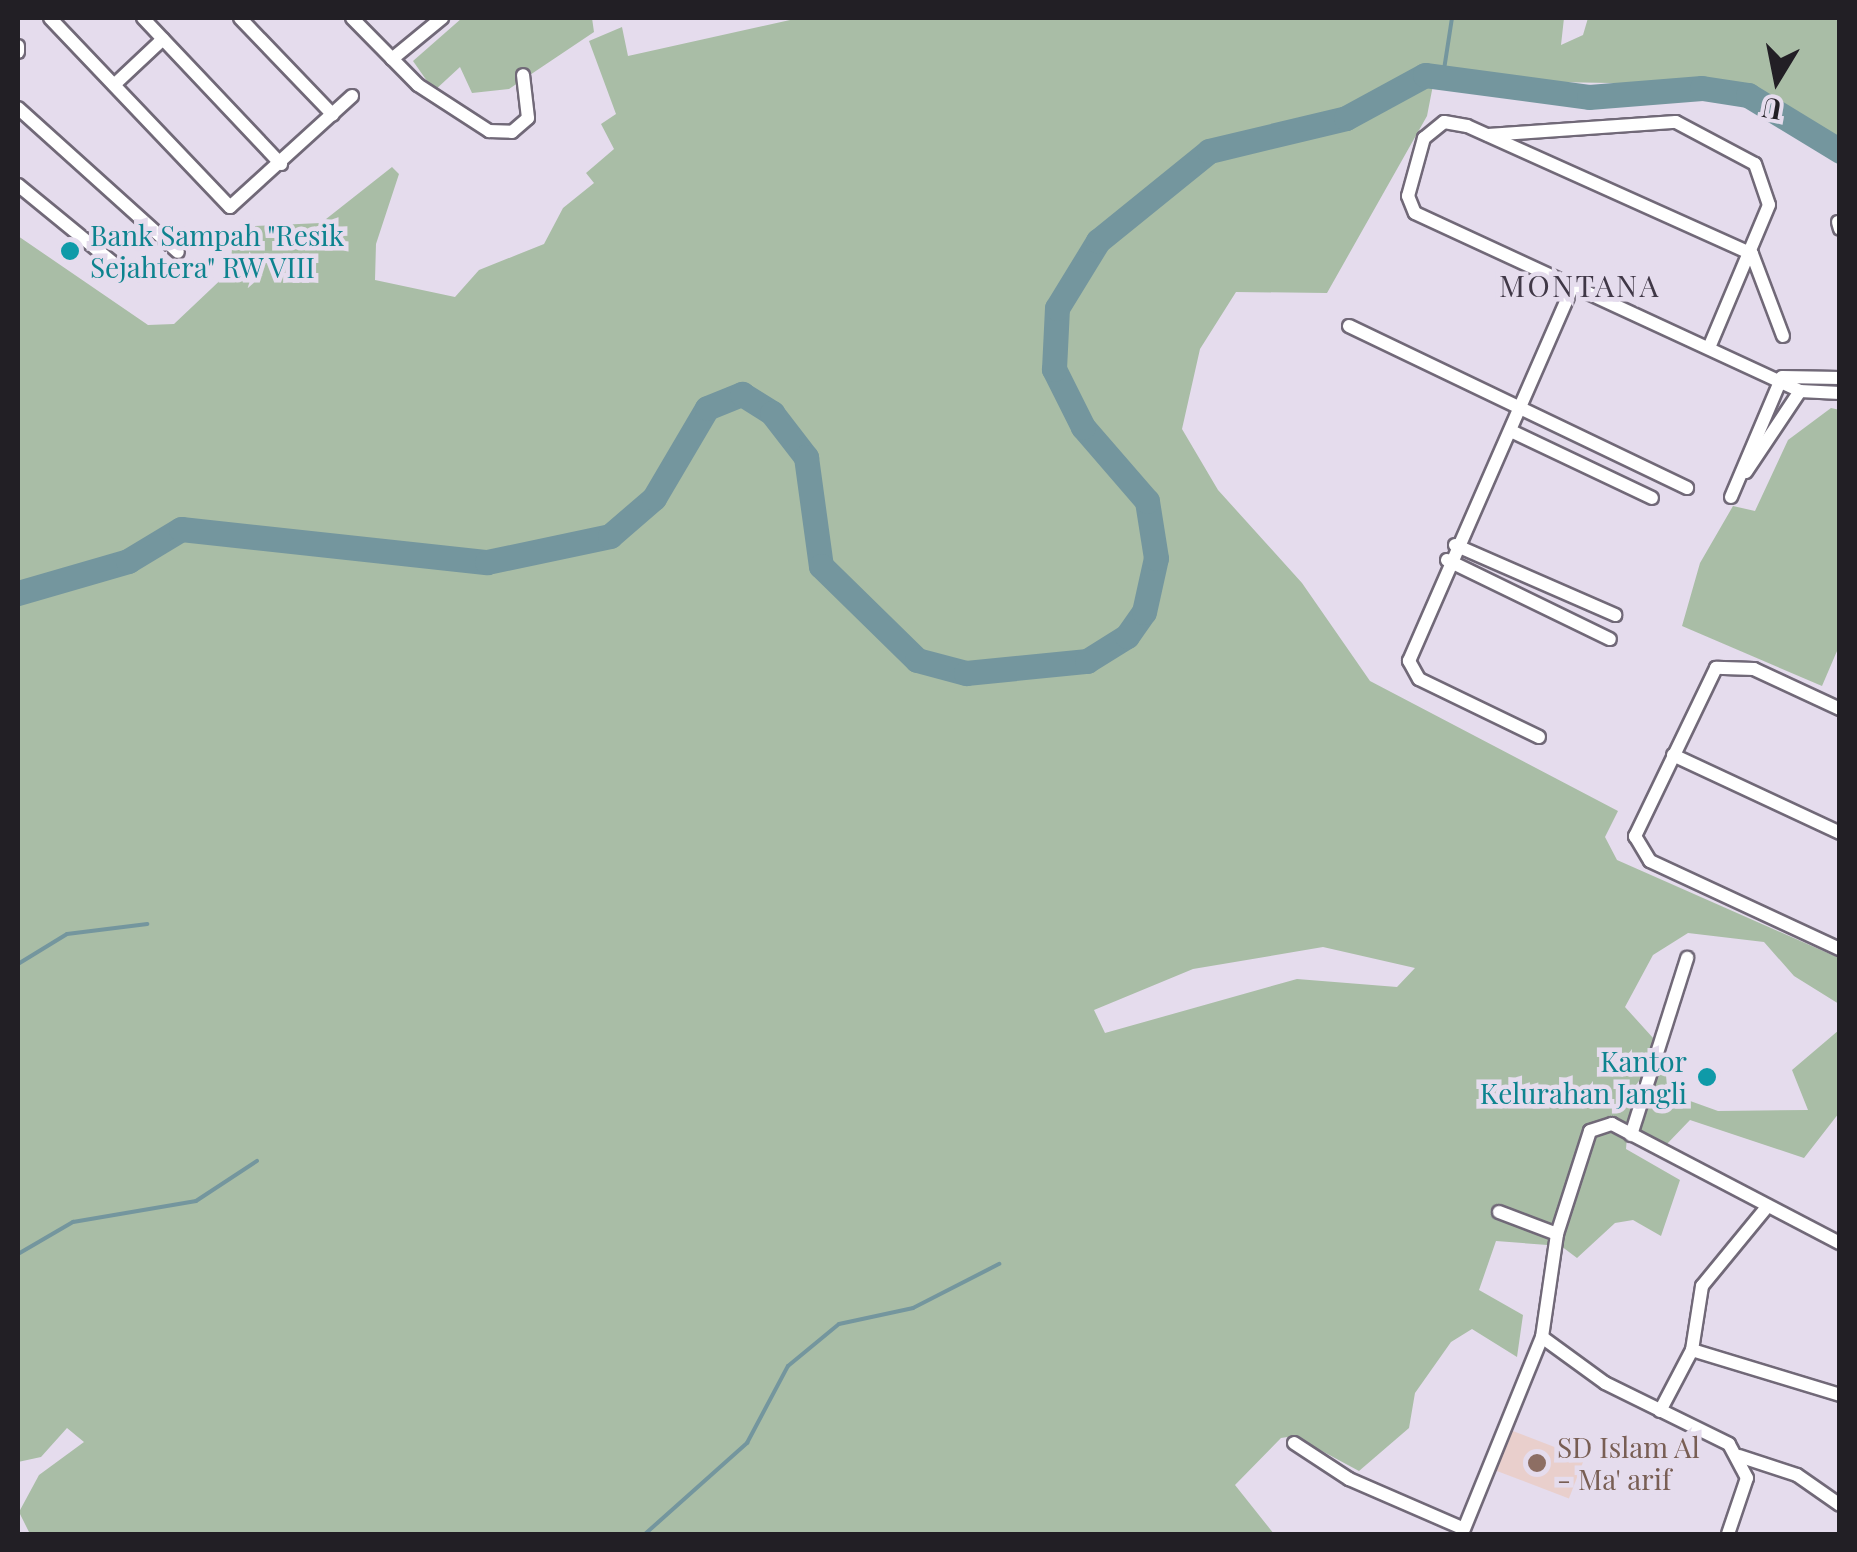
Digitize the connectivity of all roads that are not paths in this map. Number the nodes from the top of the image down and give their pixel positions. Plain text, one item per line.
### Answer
1 (50, 18) edge
2 (143, 18) edge
3 (240, 18) edge
4 (352, 18) edge
5 (442, 18) edge
6 (163, 39) junction
7 (392, 59) junction
8 (522, 75) dead end
9 (114, 85) junction
10 (352, 96) dead end
11 (18, 108) edge
12 (333, 115) junction
13 (1488, 135) junction
14 (281, 164) junction
15 (18, 185) edge
16 (178, 252) dead end
17 (1752, 254) junction
18 (117, 266) dead end
19 (1572, 288) junction
20 (1349, 326) dead end
21 (1783, 336) dead end
22 (1711, 343) junction
23 (1782, 377) junction
24 (1840, 378) edge
25 (1800, 391) junction
26 (1840, 394) edge
27 (1521, 407) junction
28 (1510, 430) junction
29 (1743, 475) junction
30 (1686, 488) dead end
31 (1731, 497) dead end
32 (1652, 498) dead end
33 (1455, 545) junction
34 (1447, 560) junction
35 (1615, 615) dead end
36 (1610, 639) dead end
37 (1840, 690) edge
38 (1836, 708) edge
39 (1539, 737) dead end
40 (1673, 755) junction
41 (1840, 833) edge
42 (1840, 949) edge
43 (1686, 958) dead end
44 (1631, 1135) junction
45 (1766, 1208) junction
46 (1499, 1212) dead end
47 (1558, 1234) junction
48 (1840, 1243) edge
49 (1542, 1337) junction
50 (1692, 1350) junction
51 (1840, 1396) edge
52 (1660, 1410) junction
53 (1294, 1443) dead end
54 (1739, 1456) junction
55 (1840, 1505) edge
56 (1468, 1533) edge
57 (1728, 1534) edge

1 - 9 street
2 - 6 street
3 - 12 street
4 - 7 street
5 - 7 street
6 - 9 street
6 - 14 street
7 - 8 street
9 - 14 street
10 - 12 street
11 - 16 street
12 - 14 street
13 - 17 street
13 - 17 street
13 - 19 street
15 - 18 street
17 - 21 street
17 - 22 street
19 - 22 street
19 - 27 street
20 - 27 street
22 - 23 street
23 - 24 street
23 - 25 street
23 - 29 street
25 - 26 street
25 - 29 street
27 - 28 street
27 - 30 street
28 - 32 street
28 - 33 street
29 - 31 street
33 - 34 street
33 - 35 street
34 - 36 street
34 - 39 street
37 - 38 street
38 - 40 street
40 - 41 street
40 - 42 street
43 - 44 street
44 - 45 street
44 - 47 street
45 - 48 street
45 - 50 street
46 - 47 street
47 - 49 street
49 - 52 street
49 - 56 street
50 - 51 street
50 - 52 street
52 - 54 street
53 - 56 street
54 - 55 street
54 - 57 street

